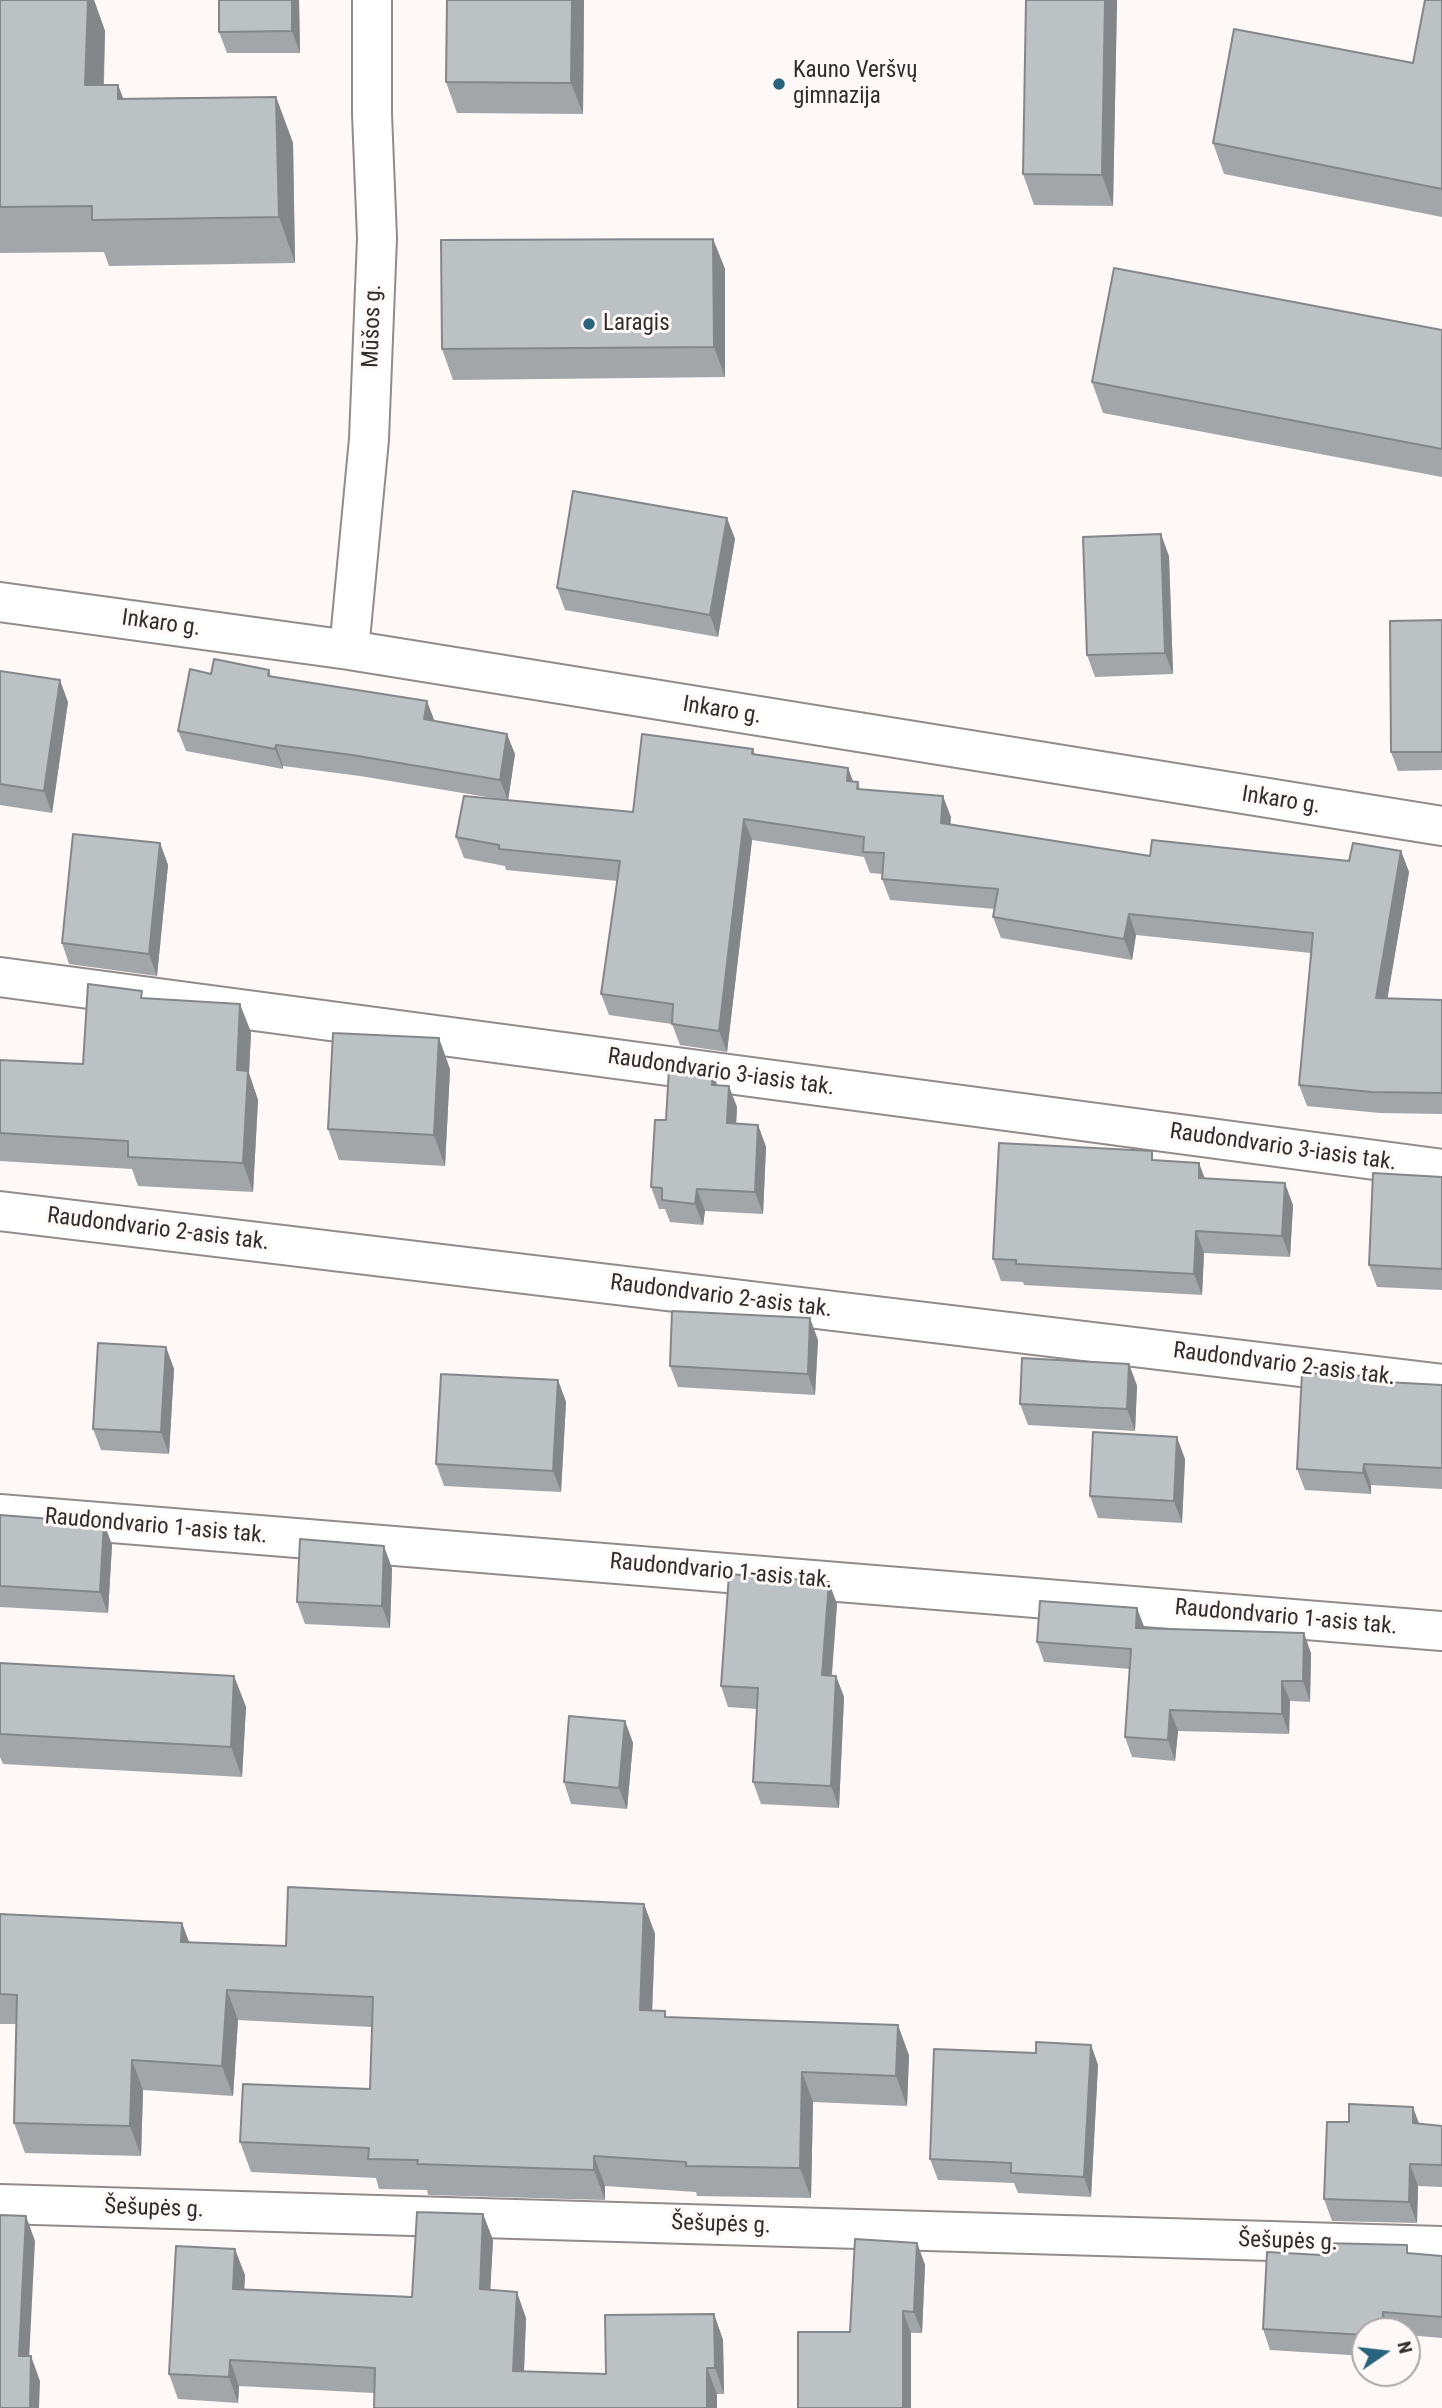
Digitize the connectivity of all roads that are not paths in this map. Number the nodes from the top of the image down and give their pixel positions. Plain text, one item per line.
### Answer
1 (372, 0) edge
2 (0, 602) edge
3 (349, 650) junction
4 (1442, 826) edge
5 (0, 977) edge
6 (1442, 1170) edge
7 (0, 1211) edge
8 (1442, 1384) edge
9 (0, 1514) edge
10 (1442, 1631) edge
11 (0, 2204) edge
12 (1442, 2246) edge

1 - 3 street, Mūšos g.
2 - 3 street, Inkaro g.
3 - 4 street, Inkaro g.
5 - 6 street, Raudondvario 3-iasis tak.
7 - 8 street, Raudondvario 2-asis tak.
9 - 10 street, Raudondvario 1-asis tak.
11 - 12 street, Šešupės g.

